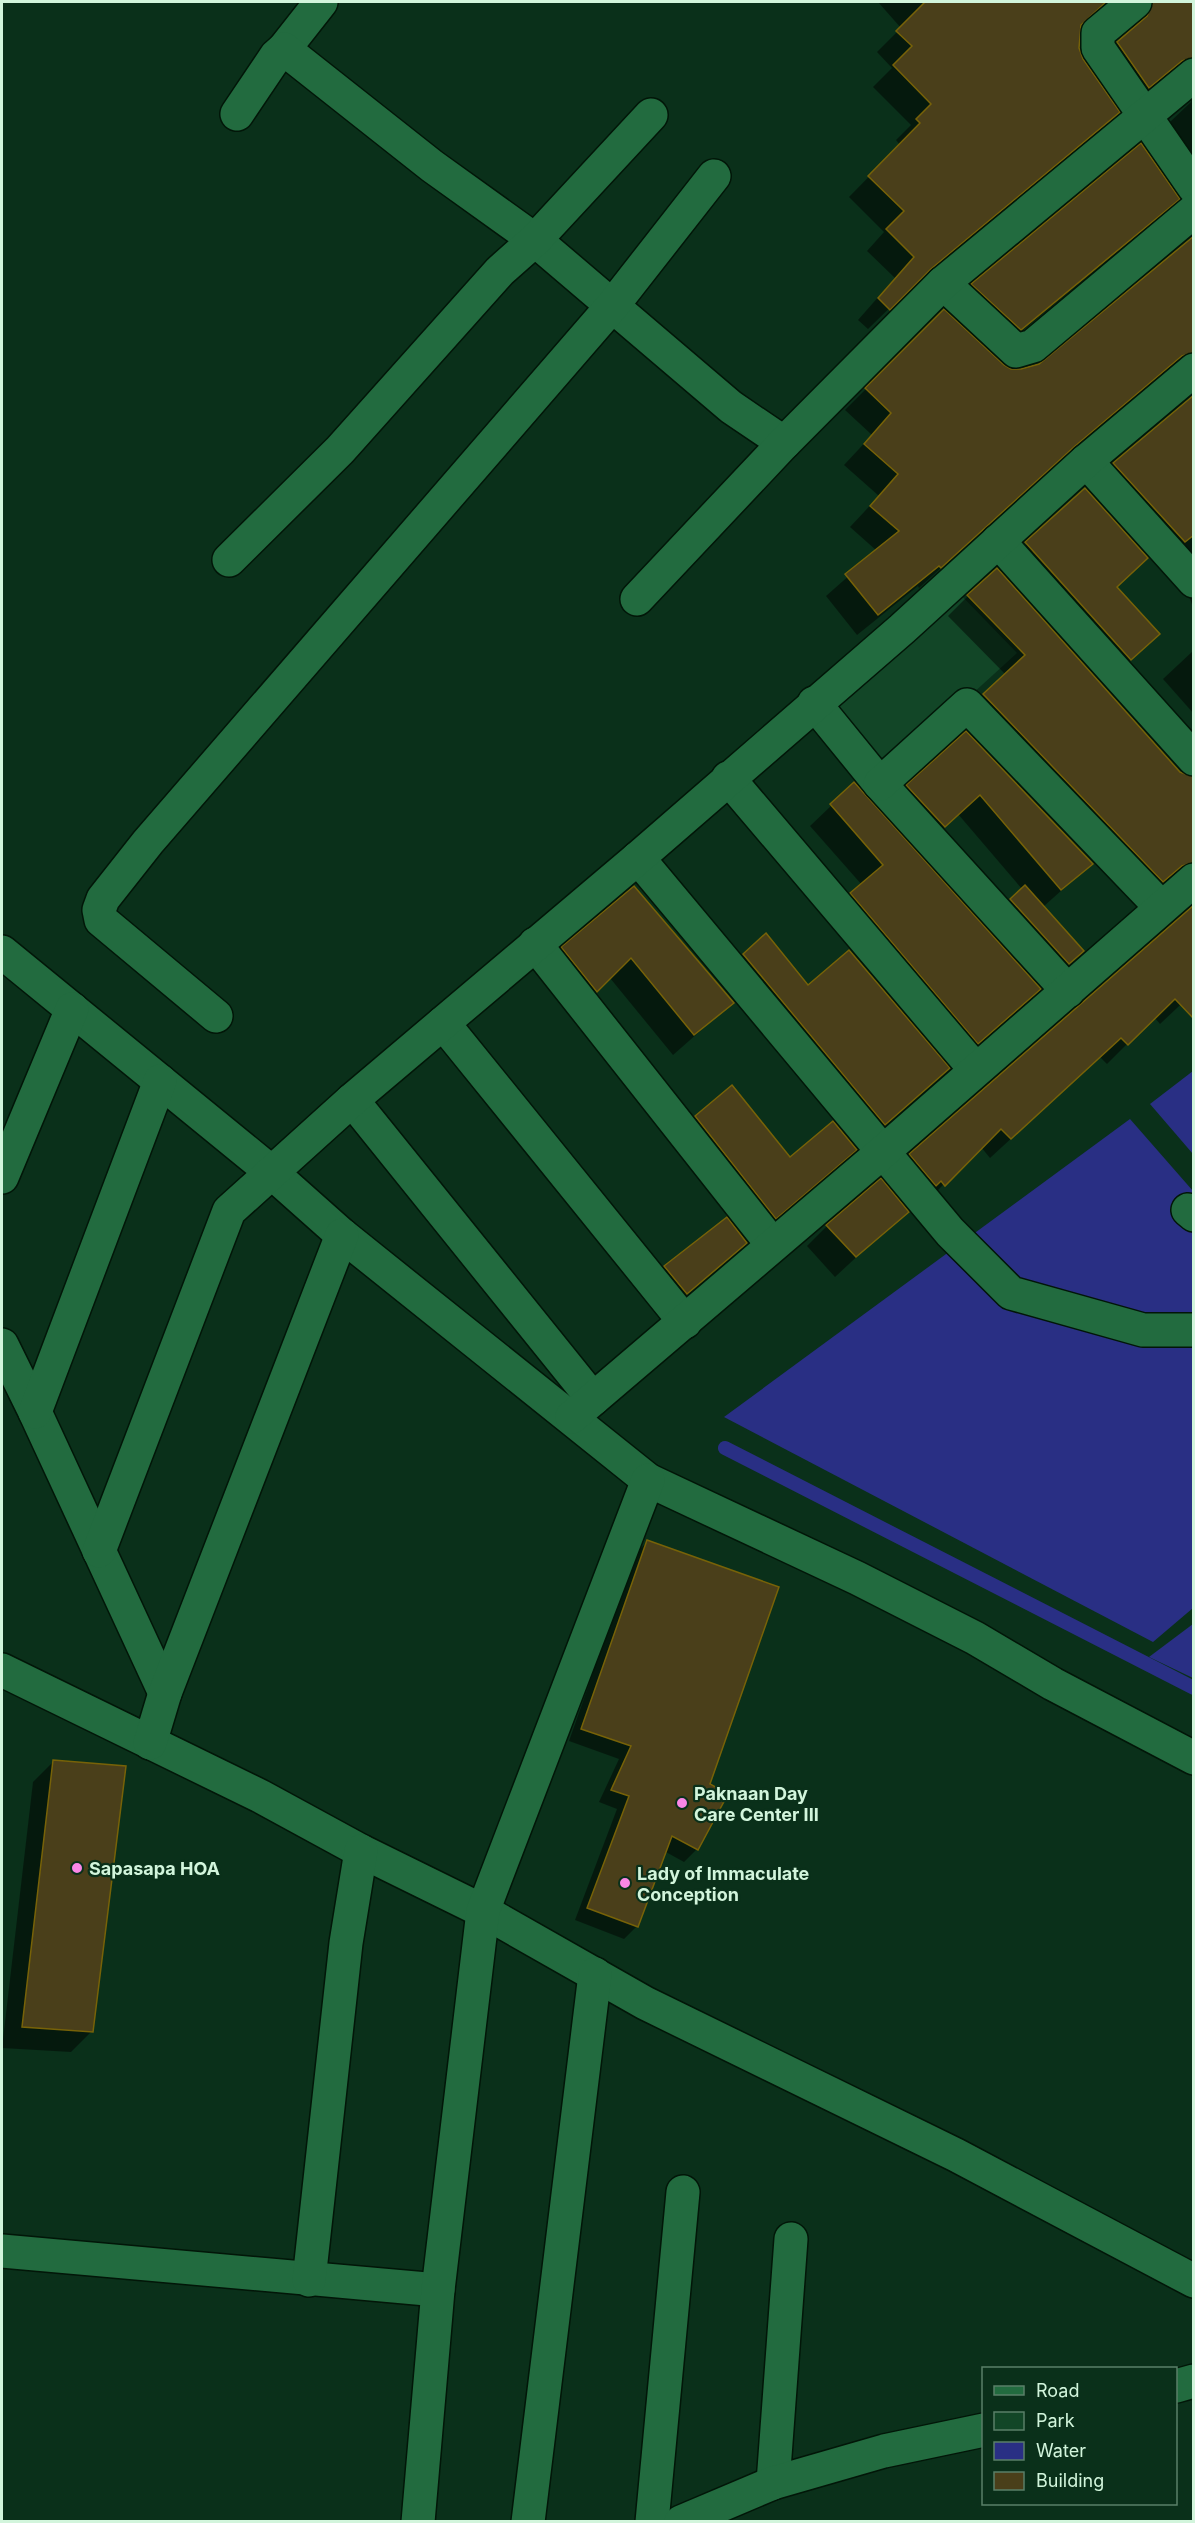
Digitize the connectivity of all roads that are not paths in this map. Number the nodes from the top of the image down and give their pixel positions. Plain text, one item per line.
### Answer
1 (321, 2) edge
2 (1135, 2) edge
3 (284, 50) junction
4 (1194, 75) edge
5 (237, 114) dead end
6 (651, 115) dead end
7 (1142, 116) junction
8 (714, 176) dead end
9 (1194, 187) edge
10 (1194, 211) edge
11 (535, 240) junction
12 (943, 283) junction
13 (614, 305) junction
14 (1188, 385) edge
15 (784, 443) junction
16 (1086, 460) junction
17 (998, 541) junction
18 (229, 560) dead end
19 (1194, 581) edge
20 (637, 599) dead end
21 (814, 703) junction
22 (1194, 759) edge
23 (728, 778) junction
24 (880, 784) junction
25 (638, 858) junction
26 (1194, 880) edge
27 (1161, 907) junction
28 (535, 944) junction
29 (2, 952) edge
30 (1068, 991) junction
31 (72, 1010) junction
32 (216, 1016) dead end
33 (443, 1023) junction
34 (975, 1070) junction
35 (160, 1081) junction
36 (352, 1100) junction
37 (884, 1151) junction
38 (270, 1171) junction
39 (2, 1177) edge
40 (342, 1235) junction
41 (772, 1244) junction
42 (685, 1322) junction
43 (1194, 1330) edge
44 (2, 1345) edge
45 (583, 1408) junction
46 (35, 1412) junction
47 (648, 1480) junction
48 (99, 1551) junction
49 (2, 1670) edge
50 (165, 1693) junction
51 (150, 1743) junction
52 (1194, 1758) edge
53 (361, 1851) junction
54 (483, 1911) junction
55 (595, 1974) junction
56 (683, 2192) dead end
57 (791, 2239) dead end
58 (2, 2251) edge
59 (309, 2280) junction
60 (1194, 2281) edge
61 (438, 2290) junction
62 (1194, 2381) edge
63 (1177, 2386) edge
64 (982, 2430) edge
65 (773, 2483) junction
66 (418, 2522) edge
67 (528, 2522) edge
68 (652, 2522) edge
69 (681, 2522) edge

1 - 3 street
2 - 7 street
3 - 5 street
3 - 11 street
4 - 7 street
6 - 11 street
7 - 9 street
7 - 12 street
8 - 13 street
10 - 12 street
11 - 13 street
11 - 18 street
12 - 15 street
13 - 15 street
13 - 32 street
14 - 16 street
15 - 20 street
16 - 17 street
16 - 19 street
17 - 21 street
17 - 22 street
21 - 23 street
21 - 24 street
23 - 25 street
23 - 34 street
24 - 27 street
24 - 30 street
25 - 28 street
25 - 37 street
26 - 27 street
27 - 30 street
28 - 33 street
28 - 41 street
29 - 31 street
30 - 34 street
31 - 35 street
31 - 39 street
33 - 36 street
33 - 42 street
34 - 37 street
35 - 38 street
35 - 46 street
36 - 38 street
36 - 45 street
37 - 41 street
37 - 43 street
38 - 40 street
38 - 48 street
40 - 45 street
40 - 50 street
41 - 42 street
42 - 45 street
44 - 46 street
45 - 47 street
46 - 48 street
47 - 52 street
47 - 54 street
48 - 50 street
49 - 51 street
50 - 51 street
51 - 53 street
53 - 54 street
53 - 59 street
54 - 55 street
54 - 61 street
55 - 60 street
55 - 67 street
56 - 68 street
57 - 65 street
58 - 59 street
59 - 61 street
61 - 66 street
62 - 63 street
64 - 65 street
65 - 69 street

